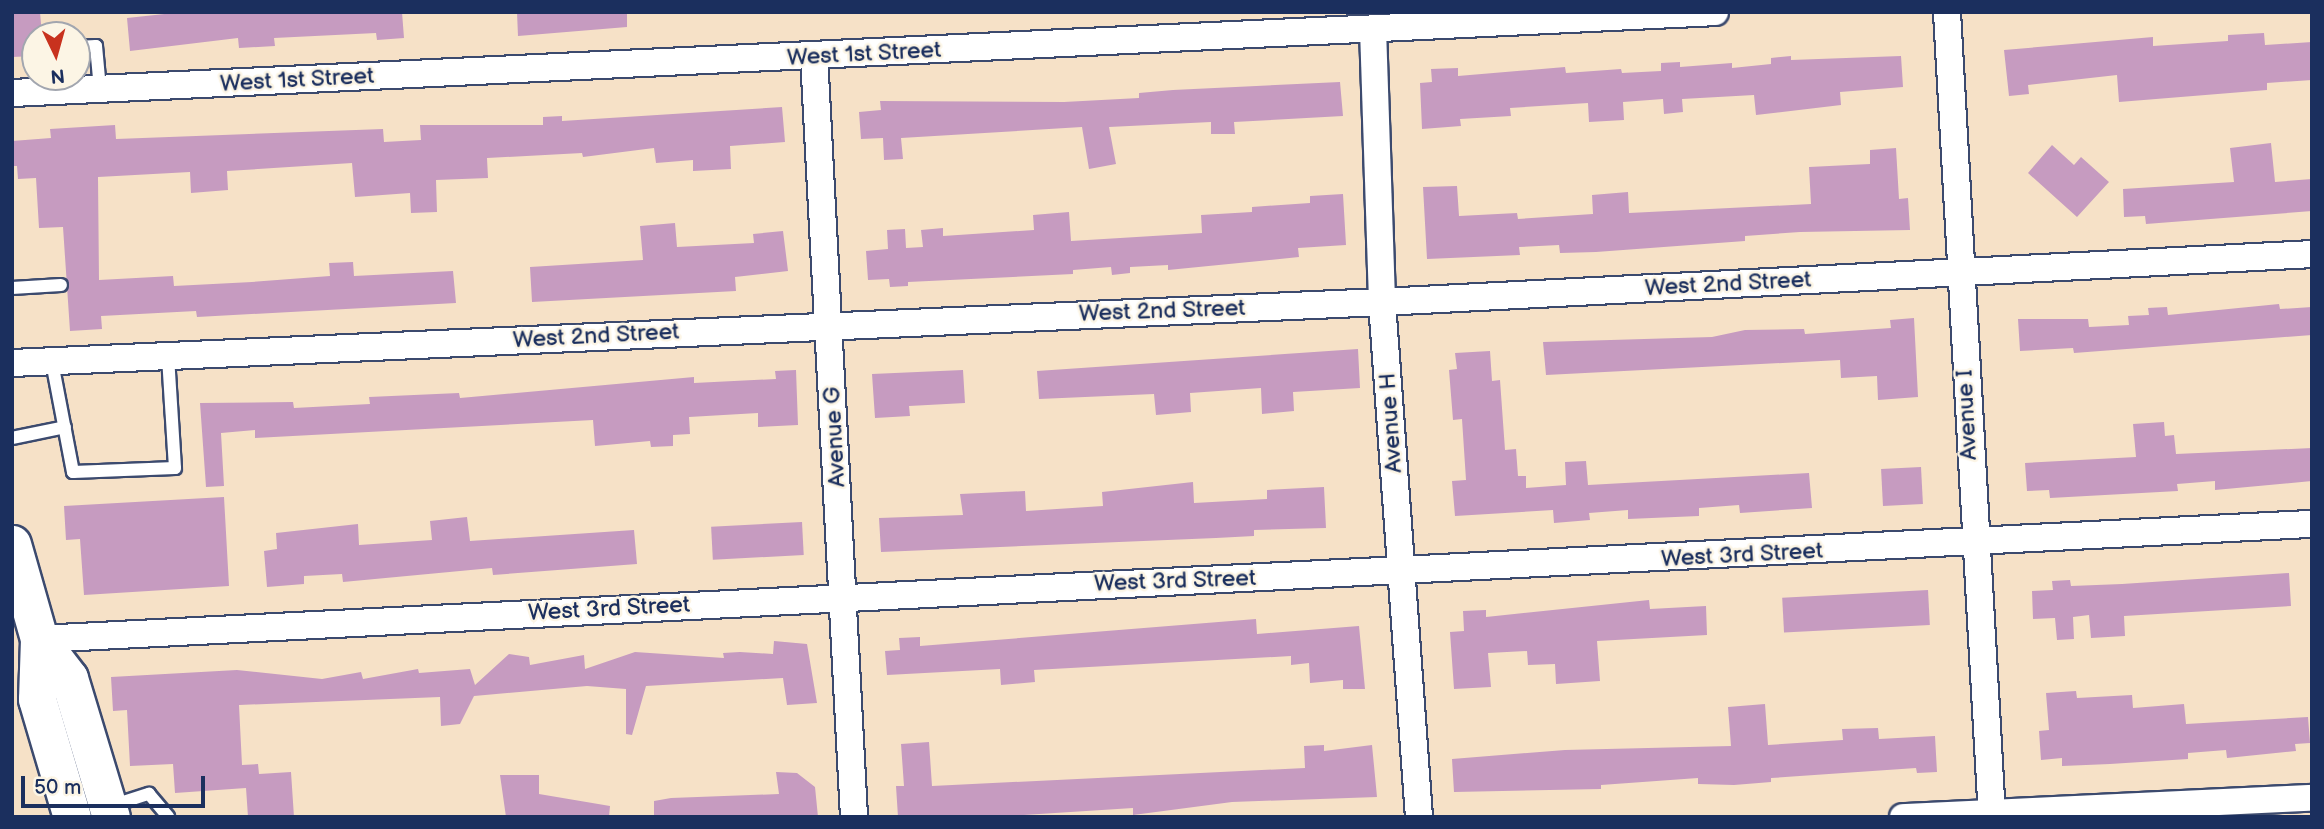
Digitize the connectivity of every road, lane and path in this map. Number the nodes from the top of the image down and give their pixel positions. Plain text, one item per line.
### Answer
1 (1715, 12) edge
2 (1947, 12) edge
3 (1373, 29) junction
4 (91, 46) edge
5 (814, 56) junction
6 (100, 89) junction
7 (12, 93) edge
8 (2312, 254) edge
9 (1959, 272) junction
10 (61, 285) dead end
11 (12, 288) edge
12 (1382, 302) junction
13 (828, 325) junction
14 (168, 356) junction
15 (52, 362) junction
16 (12, 363) edge
17 (65, 427) junction
18 (12, 438) edge
19 (2312, 524) edge
20 (1974, 543) junction
21 (12, 544) edge
22 (1401, 572) junction
23 (845, 598) junction
24 (39, 639) junction
25 (2312, 799) edge
26 (110, 812) edge
27 (1992, 815) edge
28 (72, 817) edge
29 (168, 817) edge
30 (854, 817) edge
31 (1419, 817) edge
32 (1903, 817) edge

1 - 3 street, West 1st Street
2 - 9 street, Avenue I
3 - 5 street, West 1st Street
3 - 12 street, Avenue H
4 - 6 lane
5 - 6 street, West 1st Street
5 - 13 street, Avenue G
6 - 7 street, West 1st Street
8 - 9 street, West 2nd Street
9 - 12 street, West 2nd Street
9 - 20 street, Avenue I
10 - 11 lane
12 - 13 street, West 2nd Street
12 - 22 street, Avenue H
13 - 14 street, West 2nd Street
13 - 23 street, Avenue G
14 - 15 street, West 2nd Street
14 - 17 lane
15 - 16 street, West 2nd Street
15 - 17 lane
17 - 18 lane
19 - 20 street, West 3rd Street
20 - 22 street, West 3rd Street
20 - 27 street, Avenue I
21 - 24 main road
22 - 23 street, West 3rd Street
22 - 31 street, Avenue H
23 - 24 street, West 3rd Street
23 - 30 street, Avenue G
24 - 26 main road
24 - 28 main road
25 - 27 street
26 - 29 lane
27 - 32 street

